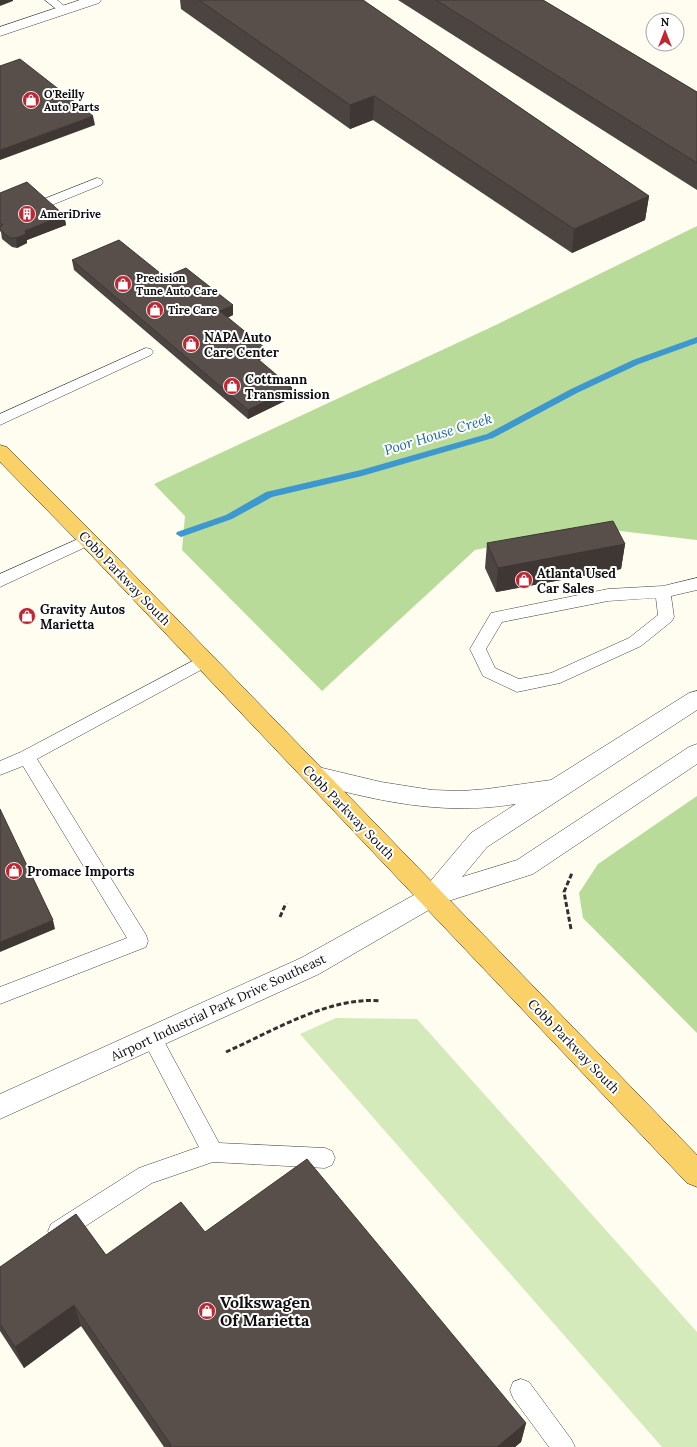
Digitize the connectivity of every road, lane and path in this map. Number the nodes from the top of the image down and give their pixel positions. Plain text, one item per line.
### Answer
1 (50, 0) edge
2 (94, 0) edge
3 (63, 9) junction
4 (0, 32) edge
5 (97, 182) dead end
6 (43, 204) edge
7 (146, 352) dead end
8 (0, 420) edge
9 (0, 451) edge
10 (87, 540) junction
11 (0, 581) edge
12 (697, 584) edge
13 (663, 592) junction
14 (204, 661) junction
15 (697, 699) edge
16 (697, 753) edge
17 (27, 757) junction
18 (0, 768) edge
19 (314, 775) junction
20 (559, 787) junction
21 (564, 892) dead end
22 (431, 897) junction
23 (286, 903) dead end
24 (280, 917) dead end
25 (571, 929) dead end
26 (0, 996) edge
27 (380, 1001) dead end
28 (152, 1038) junction
29 (226, 1052) dead end
30 (0, 1107) edge
31 (213, 1152) junction
32 (325, 1158) dead end
33 (697, 1174) edge
34 (42, 1242) edge
35 (521, 1390) dead end
36 (563, 1447) edge

1 - 3 lane
2 - 3 street
3 - 4 street
5 - 6 lane
7 - 8 lane
9 - 10 main road, Cobb Parkway South
10 - 11 lane
10 - 14 main road, Cobb Parkway South
12 - 13 lane
13 - 13 lane
14 - 17 lane
14 - 19 main road, Cobb Parkway South
15 - 20 street
16 - 22 street
17 - 18 lane
17 - 26 lane
19 - 20 street
19 - 22 main road, Cobb Parkway South
20 - 22 street
21 - 25 path
22 - 28 street, Airport Industrial Park Drive Southeast
22 - 33 main road, Cobb Parkway South
23 - 24 path
27 - 29 path
28 - 30 street, Airport Industrial Park Drive Southeast
28 - 31 lane
31 - 32 lane
31 - 34 lane
35 - 36 lane

